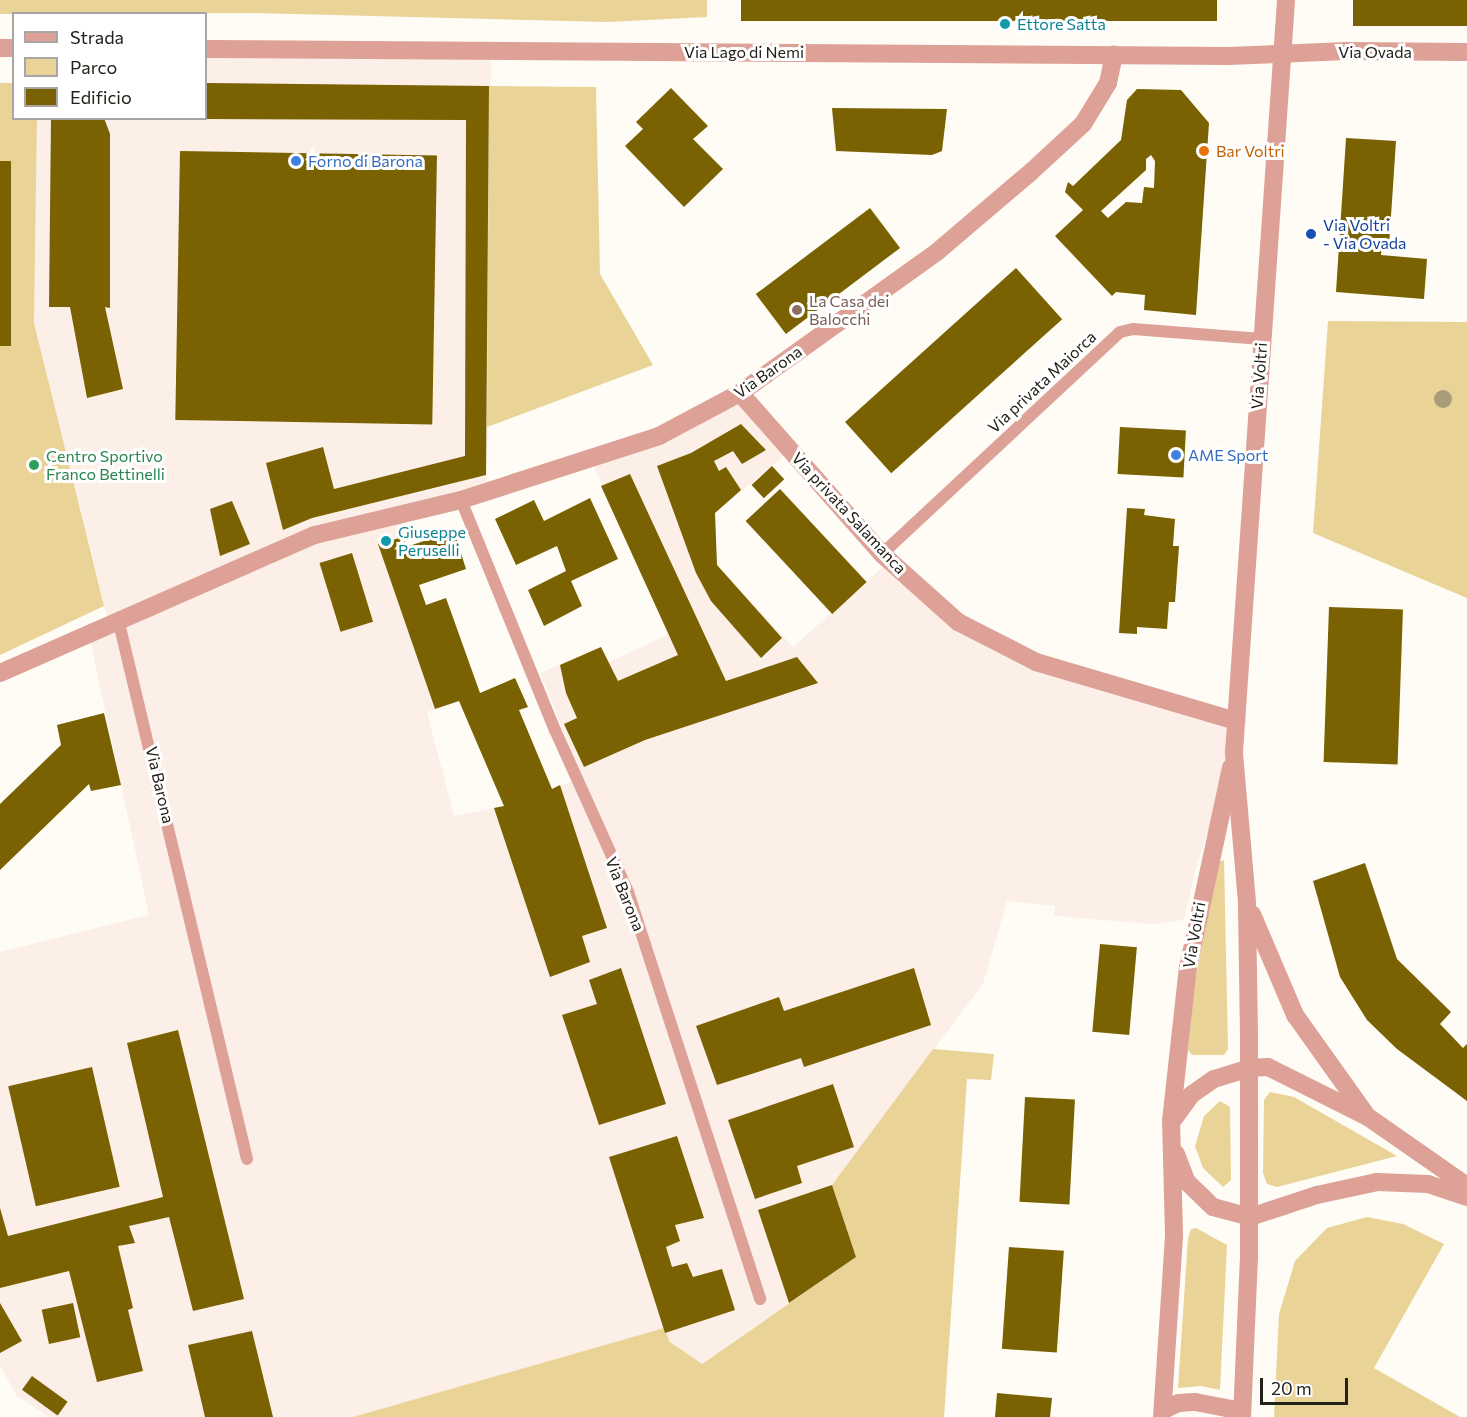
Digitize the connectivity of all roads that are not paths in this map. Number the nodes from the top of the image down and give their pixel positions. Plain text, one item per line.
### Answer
1 (1287, 0) edge
2 (207, 49) edge
3 (1467, 52) edge
4 (1282, 53) junction
5 (1114, 55) junction
6 (1262, 339) junction
7 (740, 393) junction
8 (461, 500) junction
9 (882, 554) junction
10 (119, 623) junction
11 (0, 673) edge
12 (1236, 721) junction
13 (1234, 752) junction
14 (1247, 902) junction
15 (1249, 1068) junction
16 (1368, 1117) junction
17 (1172, 1121) junction
18 (1171, 1141) junction
19 (247, 1159) dead end
20 (1467, 1186) edge
21 (1467, 1197) edge
22 (1250, 1217) junction
23 (760, 1299) dead end
24 (1162, 1413) edge
25 (1242, 1414) edge

1 - 4 street, Via Voltri
2 - 5 street, Via Lago di Nemi
3 - 4 street, Via Ovada
4 - 5 street, Via Lago di Nemi
4 - 6 street, Via Voltri
5 - 7 street, Via Barona
6 - 9 lane, Via privata Maiorca
6 - 12 street, Via Voltri
7 - 8 street, Via Barona
7 - 9 street, Via privata Salamanca
8 - 10 street, Via Barona
8 - 23 lane, Via Barona
9 - 12 street, Via privata Salamanca
10 - 11 street, Via Barona
10 - 19 lane, Via Barona
12 - 13 street, Via Voltri
13 - 14 street, Via Voltri
13 - 17 street, Via Voltri
14 - 15 street, Via Voltri
14 - 16 street
15 - 16 street
15 - 17 street
15 - 22 street, Via Voltri
16 - 20 street
17 - 18 street, Via Voltri
18 - 22 street, Via Voltri
18 - 24 street, Via Voltri
21 - 22 street
22 - 25 street, Via Voltri
24 - 25 street, Via Voltri

